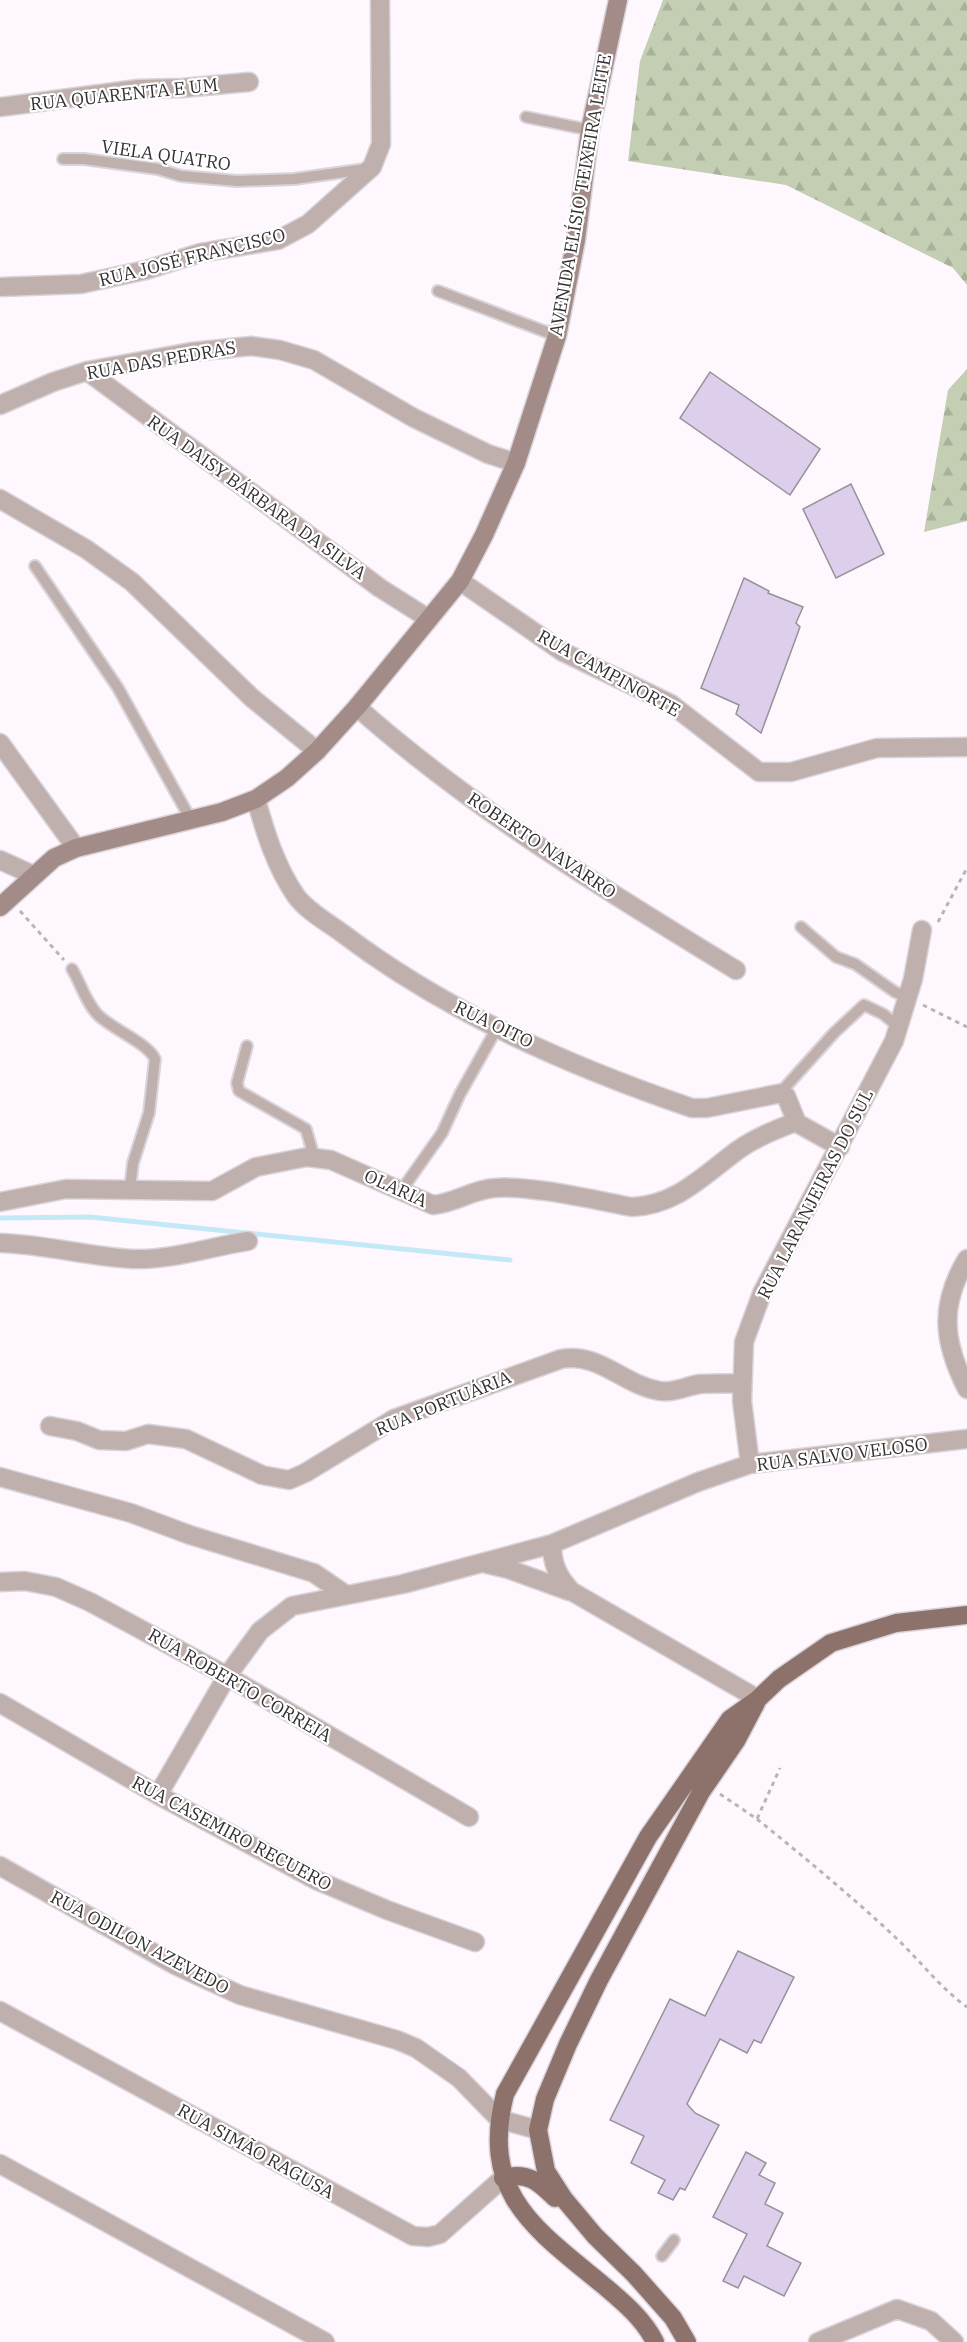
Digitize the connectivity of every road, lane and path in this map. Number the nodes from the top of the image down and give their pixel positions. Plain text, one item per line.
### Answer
1 (380, 0) edge
2 (618, 0) edge
3 (249, 82) dead end
4 (0, 107) edge
5 (526, 117) dead end
6 (590, 130) junction
7 (63, 159) dead end
8 (372, 167) junction
9 (0, 287) edge
10 (438, 291) dead end
11 (557, 336) junction
12 (87, 371) junction
13 (0, 405) edge
14 (516, 464) junction
15 (0, 499) edge
16 (34, 566) dead end
17 (460, 581) junction
18 (429, 620) junction
19 (357, 707) junction
20 (0, 743) edge
21 (967, 747) edge
22 (317, 752) junction
23 (256, 799) junction
24 (191, 820) junction
25 (76, 848) junction
26 (0, 860) edge
27 (967, 868) edge
28 (33, 875) junction
29 (4, 903) edge
30 (801, 927) dead end
31 (922, 930) joint
32 (72, 969) joint
33 (736, 970) dead end
34 (908, 997) junction
35 (898, 1026) junction
36 (967, 1027) edge
37 (497, 1028) junction
38 (247, 1046) dead end
39 (781, 1092) junction
40 (797, 1123) junction
41 (840, 1147) junction
42 (314, 1157) junction
43 (130, 1188) junction
44 (401, 1191) junction
45 (0, 1202) edge
46 (248, 1241) dead end
47 (0, 1243) edge
48 (967, 1259) edge
49 (742, 1383) junction
50 (967, 1389) edge
51 (50, 1426) dead end
52 (967, 1439) edge
53 (750, 1464) junction
54 (0, 1477) edge
55 (552, 1544) junction
56 (483, 1564) junction
57 (0, 1582) edge
58 (571, 1591) junction
59 (346, 1594) junction
60 (967, 1615) edge
61 (227, 1676) junction
62 (759, 1699) junction
63 (0, 1703) edge
64 (780, 1768) dead end
65 (706, 1785) junction
66 (158, 1795) junction
67 (469, 1817) dead end
68 (757, 1819) junction
69 (0, 1866) edge
70 (475, 1941) dead end
71 (967, 2007) edge
72 (0, 2011) edge
73 (499, 2119) junction
74 (538, 2130) junction
75 (1, 2166) edge
76 (503, 2178) junction
77 (595, 2236) junction
78 (674, 2240) dead end
79 (662, 2256) dead end
80 (325, 2342) edge
81 (655, 2342) edge
82 (687, 2342) edge
83 (818, 2342) edge
84 (954, 2342) edge

1 - 8 street, RUA JOSÉ FRANCISCO
2 - 6 main road, AVENIDA ELÍSIO TEIXEIRA LEITE
3 - 4 street, RUA QUARENTA E UM
5 - 6 lane
6 - 11 main road, AVENIDA ELÍSIO TEIXEIRA LEITE
7 - 8 lane, VIELA QUATRO
8 - 9 street, RUA JOSÉ FRANCISCO
10 - 11 lane
11 - 14 main road, AVENIDA ELÍSIO TEIXEIRA LEITE
12 - 13 street, RUA DAS PEDRAS
12 - 14 street, RUA DAS PEDRAS
12 - 18 street, RUA DAISY BÁRBARA DA SILVA
14 - 17 main road, AVENIDA ELÍSIO TEIXEIRA LEITE
15 - 22 street
16 - 24 lane
17 - 18 main road, AVENIDA ELÍSIO TEIXEIRA LEITE
17 - 21 street, RUA CAMPINORTE
18 - 19 main road, AVENIDA ELÍSIO TEIXEIRA LEITE
19 - 22 main road, AVENIDA ELÍSIO TEIXEIRA LEITE
19 - 33 street, ROBERTO NAVARRO
20 - 25 street
22 - 23 main road, AVENIDA ELÍSIO TEIXEIRA LEITE
23 - 24 main road, AVENIDA ELÍSIO TEIXEIRA LEITE
23 - 37 street, RUA OITO
24 - 25 main road, AVENIDA ELÍSIO TEIXEIRA LEITE
25 - 28 main road, AVENIDA ELÍSIO TEIXEIRA LEITE
26 - 28 street
27 - 31 path
28 - 29 main road, AVENIDA ELÍSIO TEIXEIRA LEITE
29 - 32 path
30 - 34 lane
31 - 34 street, RUA LARANJEIRAS DO SUL
32 - 43 lane
34 - 35 street, RUA LARANJEIRAS DO SUL
34 - 36 path
35 - 39 lane
35 - 41 street, RUA LARANJEIRAS DO SUL
37 - 39 street, RUA OITO
37 - 44 lane
38 - 42 lane
39 - 40 street
40 - 41 street
40 - 44 street, OLARIA
41 - 49 street, RUA LARANJEIRAS DO SUL
42 - 43 street, OLARIA
42 - 44 street, OLARIA
43 - 45 street, OLARIA
46 - 47 street
48 - 50 street
49 - 51 street, RUA PORTUÁRIA
49 - 53 street, RUA LARANJEIRAS DO SUL
52 - 53 street, RUA SALVO VELOSO
53 - 55 street, RUA SALVO VELOSO
54 - 59 street
55 - 56 street, RUA SALVO VELOSO
55 - 58 street
56 - 58 street
56 - 59 street, RUA SALVO VELOSO
57 - 61 street, RUA ROBERTO CORREIA
58 - 62 street
59 - 61 street, RUA SALVO VELOSO
60 - 62 main road
61 - 66 street, RUA SALVO VELOSO
61 - 67 street, RUA ROBERTO CORREIA
62 - 65 main road
62 - 73 main road
63 - 66 street, RUA CASEMIRO RECUERO
64 - 68 path
65 - 68 path
65 - 74 main road
66 - 70 street, RUA CASEMIRO RECUERO
68 - 71 path
69 - 73 street, RUA ODILON AZEVEDO
72 - 76 street, RUA SIMÃO RAGUSA
73 - 74 street, RUA ODILON AZEVEDO
73 - 76 main road
74 - 77 main road
75 - 80 street
76 - 77 main road
76 - 81 main road
77 - 82 main road
78 - 79 lane
83 - 84 street

